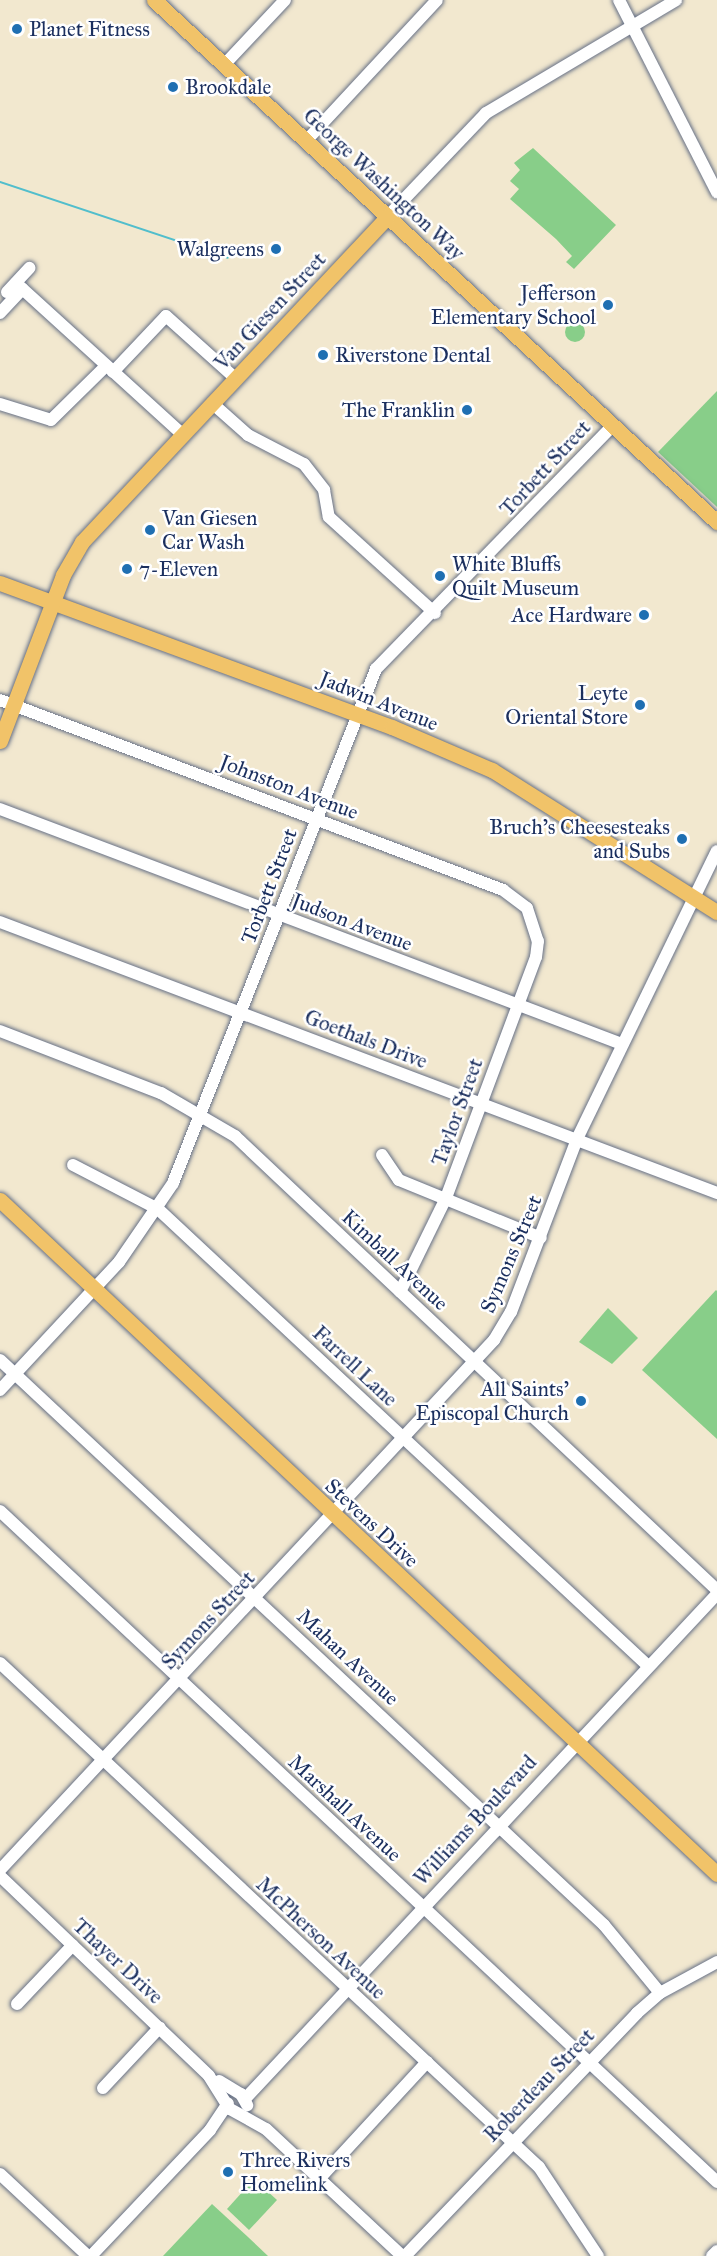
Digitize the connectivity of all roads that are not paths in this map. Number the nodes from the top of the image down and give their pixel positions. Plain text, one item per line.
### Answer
1 (154, 0) edge
2 (285, 0) edge
3 (437, 0) edge
4 (619, 0) edge
5 (676, 0) edge
6 (633, 25) junction
7 (224, 65) junction
8 (306, 141) junction
9 (717, 192) edge
10 (388, 216) junction
11 (29, 267) dead end
12 (15, 288) junction
13 (0, 313) edge
14 (110, 369) junction
15 (235, 378) junction
16 (212, 403) junction
17 (0, 404) edge
18 (613, 425) junction
19 (182, 434) junction
20 (717, 522) edge
21 (0, 583) edge
22 (52, 602) junction
23 (435, 613) junction
24 (7, 702) edge
25 (355, 713) junction
26 (0, 741) edge
27 (0, 809) edge
28 (316, 818) junction
29 (717, 851) edge
30 (694, 898) junction
31 (717, 912) edge
32 (278, 915) junction
33 (0, 922) edge
34 (538, 941) joint
35 (517, 1005) junction
36 (241, 1012) junction
37 (0, 1030) edge
38 (622, 1044) junction
39 (481, 1103) junction
40 (203, 1115) junction
41 (577, 1139) junction
42 (382, 1155) dead end
43 (73, 1165) dead end
44 (716, 1189) edge
45 (0, 1200) edge
46 (445, 1200) junction
47 (158, 1209) junction
48 (541, 1238) junction
49 (94, 1290) junction
50 (400, 1292) junction
51 (0, 1359) edge
52 (475, 1362) junction
53 (15, 1373) junction
54 (0, 1390) edge
55 (404, 1439) junction
56 (0, 1510) edge
57 (333, 1516) junction
58 (717, 1592) edge
59 (256, 1598) junction
60 (0, 1663) edge
61 (648, 1666) junction
62 (179, 1679) junction
63 (574, 1744) junction
64 (103, 1761) junction
65 (497, 1824) junction
66 (0, 1870) edge
67 (717, 1874) edge
68 (0, 1876) edge
69 (421, 1907) junction
70 (72, 1945) junction
71 (717, 1962) edge
72 (345, 1987) junction
73 (660, 1993) junction
74 (16, 2004) dead end
75 (160, 2027) junction
76 (589, 2061) junction
77 (428, 2062) junction
78 (103, 2088) dead end
79 (237, 2102) junction
80 (511, 2141) junction
81 (0, 2174) edge
82 (320, 2178) junction
83 (717, 2182) edge
84 (717, 2251) edge
85 (90, 2256) edge
86 (404, 2256) edge
87 (598, 2256) edge
88 (712, 2256) edge

1 - 7 main road, George Washington Way
2 - 7 street
3 - 8 street
4 - 6 street
5 - 6 street, Van Giesen Street
6 - 9 street
6 - 10 street, Van Giesen Street
7 - 8 main road, George Washington Way
8 - 10 main road, George Washington Way
10 - 15 main road, Van Giesen Street
10 - 18 main road, George Washington Way
11 - 12 street
12 - 13 street
12 - 14 street
14 - 15 street
14 - 17 street
14 - 19 street
15 - 16 main road, Van Giesen Street
16 - 19 main road, Van Giesen Street
16 - 23 street
18 - 20 main road, George Washington Way
18 - 23 street, Torbett Street
19 - 22 main road, Van Giesen Street
21 - 22 main road, Jadwin Avenue
22 - 24 main road, Van Giesen Street
22 - 25 main road, Jadwin Avenue
23 - 25 street, Torbett Street
24 - 26 main road, Van Giesen Street
24 - 28 street, Johnston Avenue
25 - 28 street, Torbett Street
25 - 30 main road, Jadwin Avenue
27 - 32 street, Judson Avenue
28 - 32 street, Torbett Street
28 - 34 street, Johnston Avenue
29 - 30 street, Symons Street
30 - 31 main road, Jadwin Avenue
30 - 38 street, Symons Street
32 - 35 street, Judson Avenue
32 - 36 street, Torbett Street
33 - 36 street, Goethals Drive
34 - 35 street, Taylor Street
35 - 38 street, Judson Avenue
35 - 39 street, Taylor Street
36 - 39 street, Goethals Drive
36 - 40 street, Torbett Street
37 - 40 street, Kimball Avenue
38 - 41 street, Symons Street
39 - 41 street, Goethals Drive
39 - 46 street, Taylor Street
40 - 47 street, Torbett Street
40 - 50 street, Kimball Avenue
41 - 44 street, Goethals Drive
41 - 48 street, Symons Street
42 - 46 street
43 - 47 street, Farrell Lane
45 - 49 main road, Stevens Drive
46 - 48 street
46 - 50 street, Taylor Street
47 - 49 street, Torbett Street
47 - 55 street, Farrell Lane
48 - 52 street, Symons Street
49 - 53 street, Torbett Street
49 - 57 main road, Stevens Drive
50 - 52 street, Kimball Avenue
51 - 53 street, Mahan Avenue
52 - 55 street, Symons Street
52 - 58 street, Kimball Avenue
53 - 54 street, Torbett Street
53 - 59 street, Mahan Avenue
55 - 57 street, Symons Street
55 - 61 street, Farrell Lane
56 - 62 street, Marshall Avenue
57 - 59 street, Symons Street
57 - 63 main road, Stevens Drive
58 - 61 street, Williams Boulevard
59 - 62 street, Symons Street
59 - 65 street, Mahan Avenue
60 - 64 street, McPherson Avenue
61 - 63 street, Williams Boulevard
62 - 64 street, Symons Street
62 - 69 street, Marshall Avenue
63 - 65 street, Williams Boulevard
63 - 67 main road, Stevens Drive
64 - 66 street, Symons Street
64 - 72 street, McPherson Avenue
65 - 69 street, Williams Boulevard
65 - 73 street, Mahan Avenue
68 - 70 street, Thayer Drive
69 - 72 street, Williams Boulevard
69 - 76 street, Marshall Avenue
70 - 74 street
70 - 75 street, Thayer Drive
71 - 73 street, Roberdeau Street
72 - 77 street, McPherson Avenue
72 - 79 street, Williams Boulevard
73 - 76 street, Roberdeau Street
75 - 78 street
75 - 79 street, Thayer Drive
76 - 80 street, Roberdeau Street
76 - 83 street, Marshall Avenue
77 - 80 street, McPherson Avenue
77 - 82 street
79 - 82 street, Thayer Drive
79 - 85 street, Williams Boulevard
80 - 86 street, Roberdeau Street
80 - 87 street, McPherson Avenue
81 - 85 street
82 - 86 street, Thayer Drive
84 - 88 street

